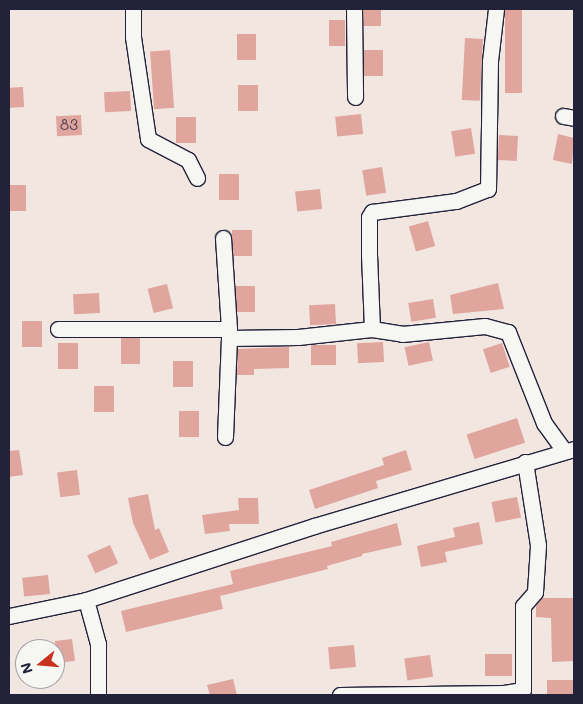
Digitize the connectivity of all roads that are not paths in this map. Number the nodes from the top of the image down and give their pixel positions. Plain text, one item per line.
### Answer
1 (133, 9) edge
2 (354, 9) edge
3 (496, 9) edge
4 (355, 97) dead end
5 (198, 178) dead end
6 (223, 238) dead end
7 (372, 329) junction
8 (58, 330) dead end
9 (229, 334) junction
10 (226, 437) dead end
11 (569, 450) edge
12 (525, 462) junction
13 (86, 600) junction
14 (9, 616) edge
15 (98, 695) edge
16 (340, 695) edge

1 - 5 street
2 - 4 street
3 - 7 street
6 - 9 street
7 - 9 street
7 - 11 street
8 - 9 street
9 - 10 street
11 - 12 street
12 - 13 street
12 - 16 street
13 - 14 street
13 - 15 street

